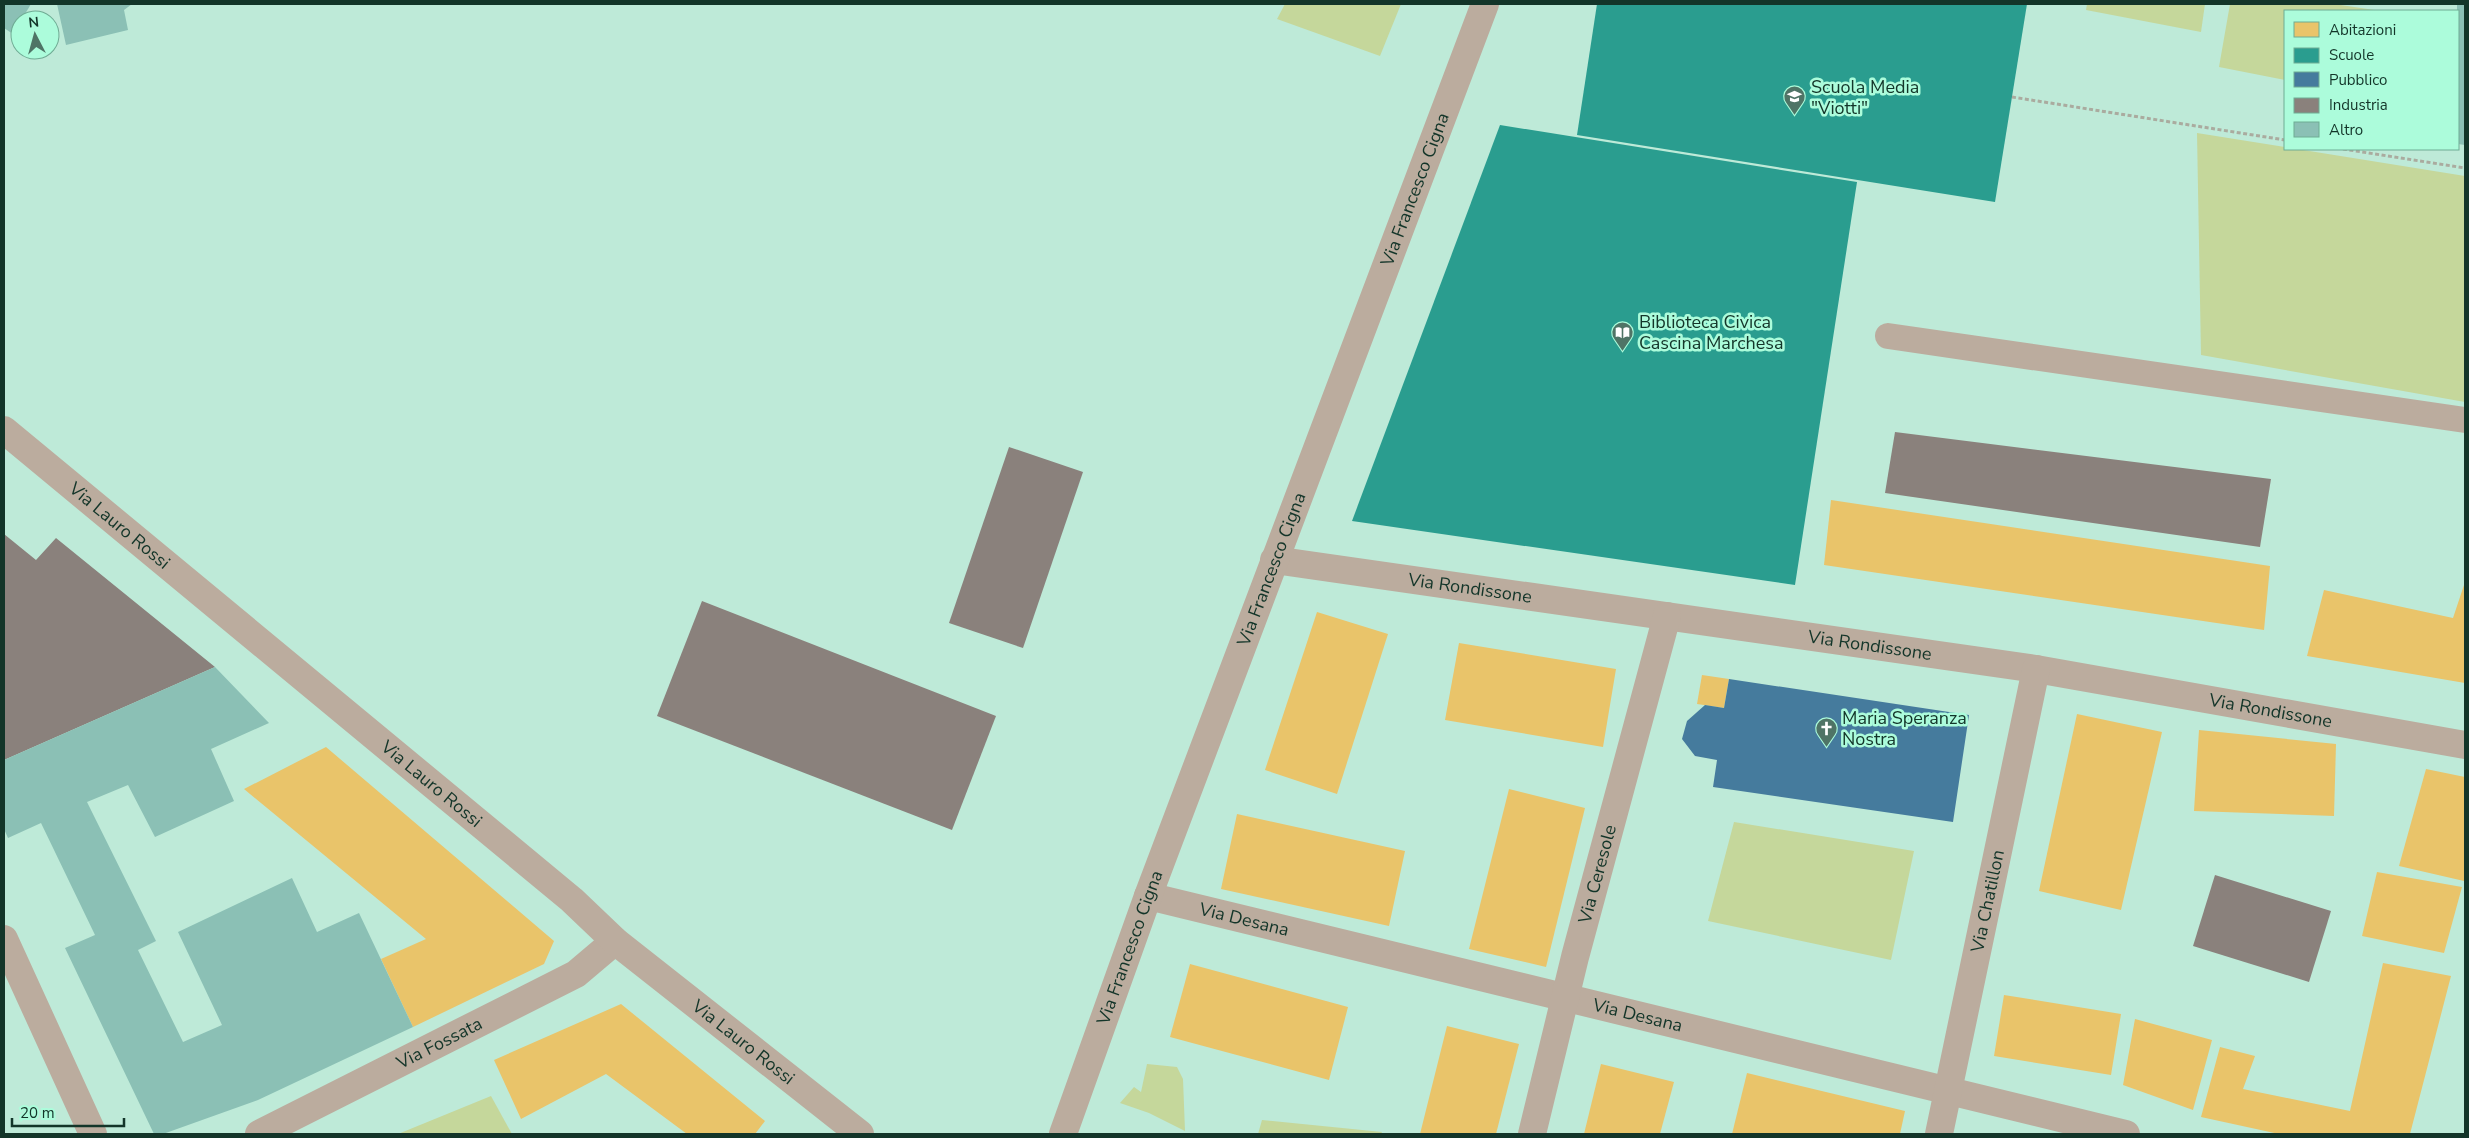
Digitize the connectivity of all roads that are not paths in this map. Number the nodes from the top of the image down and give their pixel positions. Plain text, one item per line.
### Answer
1 (1484, 4) edge
2 (1888, 336) dead end
3 (2465, 420) edge
4 (4, 430) edge
5 (1274, 560) junction
6 (1667, 616) junction
7 (2036, 669) junction
8 (2465, 745) edge
9 (1148, 896) junction
10 (4, 939) edge
11 (615, 941) junction
12 (1566, 998) junction
13 (1947, 1091) junction
14 (93, 1134) edge
15 (259, 1134) edge
16 (860, 1134) edge
17 (1064, 1134) edge
18 (1532, 1134) edge
19 (1939, 1134) edge
20 (2126, 1134) edge

1 - 5 street, Via Francesco Cigna
2 - 3 street
4 - 11 street, Via Lauro Rossi
5 - 6 street, Via Rondissone
5 - 9 street, Via Francesco Cigna
6 - 7 street, Via Rondissone
6 - 12 street, Via Ceresole
7 - 8 street, Via Rondissone
7 - 13 street, Via Chatillon
9 - 12 street, Via Desana
9 - 17 street, Via Francesco Cigna
10 - 14 street
11 - 15 street, Via Fossata
11 - 16 street, Via Lauro Rossi
12 - 13 street, Via Desana
12 - 18 street, Via Ceresole
13 - 19 street, Via Chatillon
13 - 20 street, Via Desana

